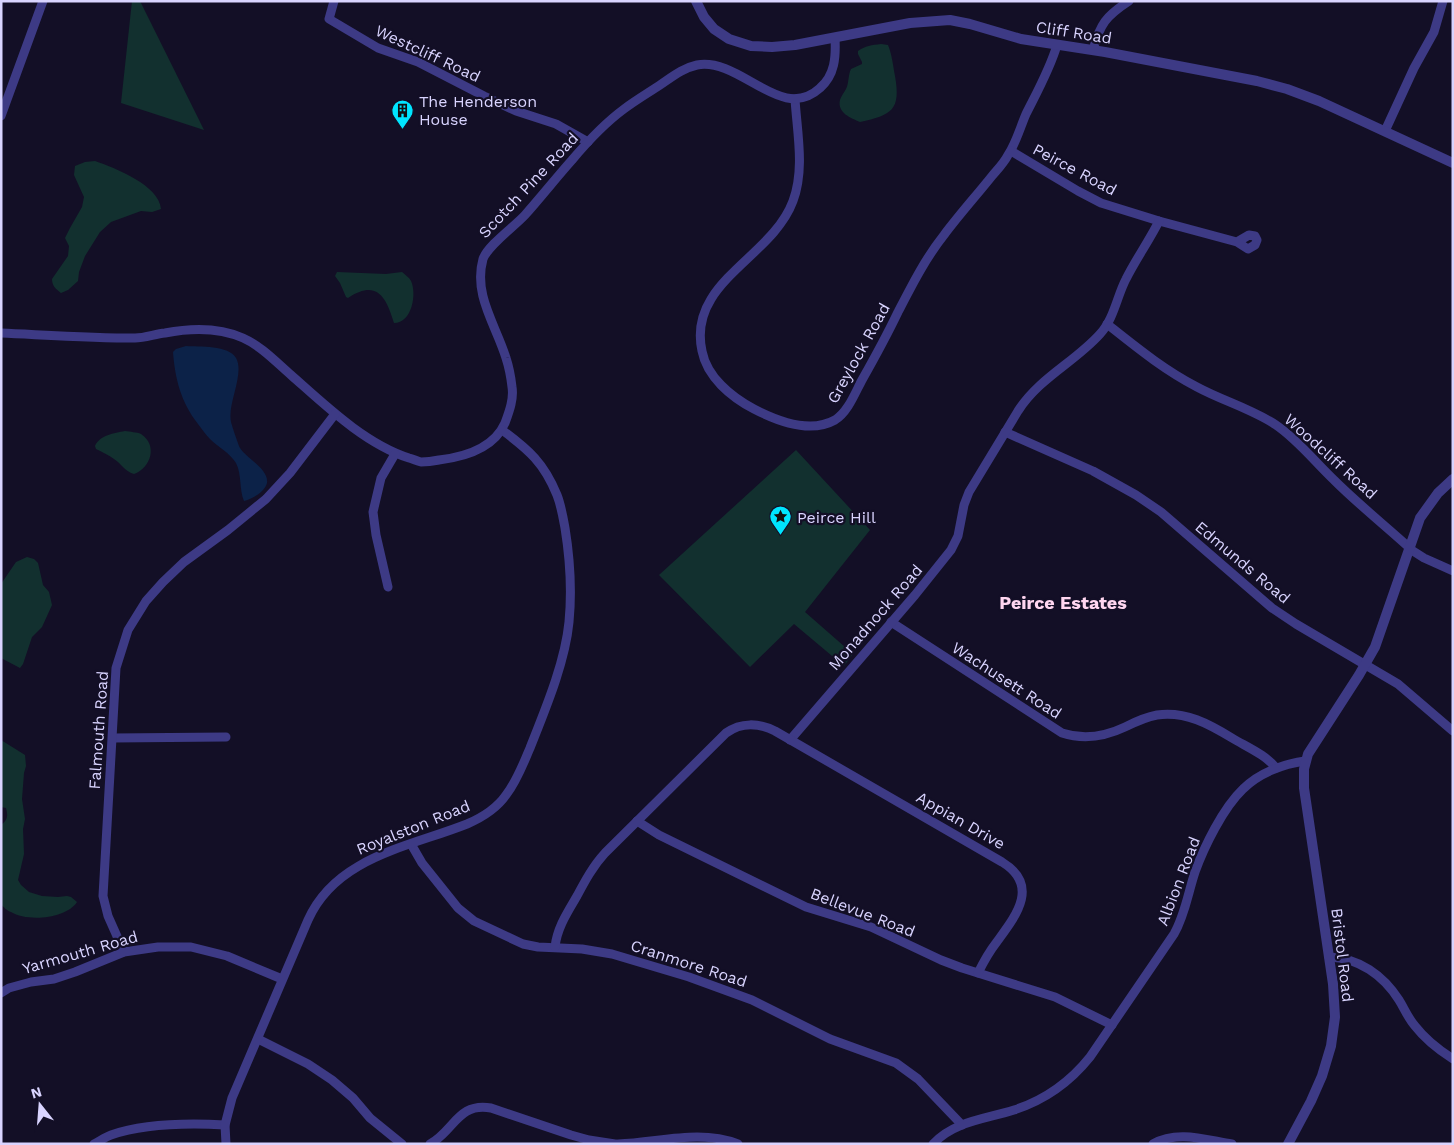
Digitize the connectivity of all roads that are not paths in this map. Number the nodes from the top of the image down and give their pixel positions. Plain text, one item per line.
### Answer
1 (43, 1) edge
2 (334, 1) edge
3 (696, 1) edge
4 (1129, 1) edge
5 (1443, 1) edge
6 (835, 38) junction
7 (1057, 45) junction
8 (1093, 50) junction
9 (795, 99) junction
10 (1, 116) edge
11 (1385, 131) junction
12 (588, 142) junction
13 (1011, 151) junction
14 (1453, 163) edge
15 (1159, 221) junction
16 (1237, 242) dead end
17 (1107, 324) junction
18 (1, 333) edge
19 (335, 414) junction
20 (502, 430) junction
21 (1005, 432) junction
22 (395, 454) junction
23 (1453, 479) edge
24 (1410, 548) junction
25 (1453, 570) edge
26 (388, 587) dead end
27 (891, 622) junction
28 (1366, 664) junction
29 (1453, 731) edge
30 (226, 737) dead end
31 (112, 738) junction
32 (790, 740) junction
33 (1305, 761) junction
34 (1276, 768) junction
35 (637, 821) junction
36 (411, 844) junction
37 (555, 947) junction
38 (124, 952) junction
39 (1329, 957) junction
40 (978, 973) junction
41 (282, 979) junction
42 (1, 993) edge
43 (1112, 1025) junction
44 (258, 1039) junction
45 (1453, 1059) edge
46 (962, 1125) junction
47 (225, 1126) junction
48 (569, 1139) edge
49 (94, 1144) edge
50 (226, 1144) edge
51 (402, 1144) edge
52 (430, 1144) edge
53 (616, 1144) edge
54 (738, 1144) edge
55 (933, 1144) edge
56 (1153, 1144) edge
57 (1232, 1144) edge
58 (1288, 1144) edge

1 - 10 street
2 - 12 street, Westcliff Road
3 - 6 street, Cliff Road
4 - 8 street
5 - 11 street
6 - 7 street, Cliff Road
6 - 9 street
7 - 8 street, Cliff Road
7 - 13 street, Peirce Road
8 - 11 street, Cliff Road
9 - 12 street, Scotch Pine Road
9 - 13 street, Greylock Road
11 - 14 street, Cliff Road
12 - 20 street, Scotch Pine Road
13 - 15 street, Peirce Road
15 - 16 street, Peirce Road
15 - 17 street, Monadnock Road
17 - 21 street, Monadnock Road
17 - 24 street, Woodcliff Road
18 - 19 street
19 - 22 street
19 - 31 street, Falmouth Road
20 - 22 street
20 - 36 street, Royalston Road
21 - 27 street, Monadnock Road
21 - 28 street, Edmunds Road
22 - 26 street
23 - 24 street
24 - 25 street, Woodcliff Road
24 - 28 street
27 - 32 street, Monadnock Road
27 - 34 street, Wachusett Road
28 - 29 street, Edmunds Road
28 - 33 street
30 - 31 street
31 - 38 street, Falmouth Road
32 - 35 street
32 - 40 street, Appian Drive
33 - 34 street, Albion Road
33 - 39 street, Bristol Road
34 - 43 street, Albion Road
35 - 37 street
35 - 40 street, Bellevue Road
36 - 37 street, Cranmore Road
36 - 41 street, Royalston Road
37 - 46 street, Cranmore Road
38 - 41 street, Yarmouth Road
38 - 42 street, Yarmouth Road
39 - 45 street
39 - 58 street, Bristol Road
40 - 43 street, Bellevue Road
41 - 44 street, Royalston Road
43 - 46 street, Albion Road
44 - 47 street, Royalston Road
44 - 51 street
46 - 55 street, Albion Road
47 - 49 street
47 - 50 street, Royalston Road
48 - 52 street
48 - 53 street
53 - 54 street
56 - 57 street

